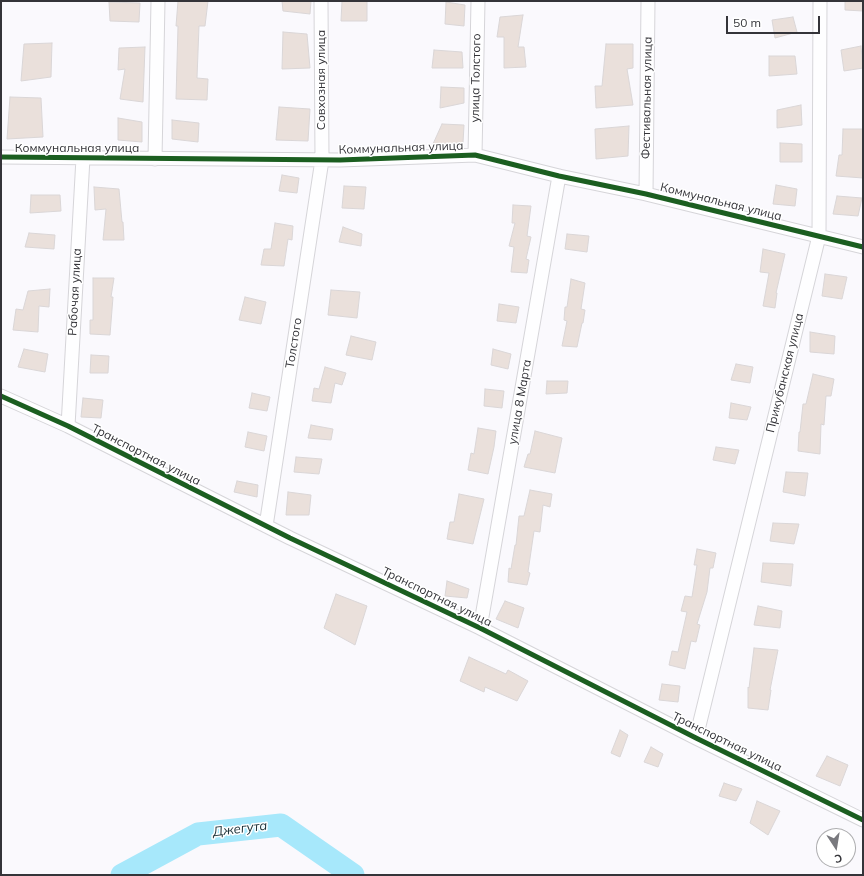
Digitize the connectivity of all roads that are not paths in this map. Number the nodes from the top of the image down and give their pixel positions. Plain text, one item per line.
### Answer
1 (158, 1) edge
2 (321, 1) edge
3 (478, 1) edge
4 (648, 1) edge
5 (820, 1) edge
6 (475, 155) junction
7 (1, 157) edge
8 (83, 158) junction
9 (156, 159) junction
10 (322, 160) junction
11 (559, 176) junction
12 (646, 194) junction
13 (819, 236) junction
14 (863, 247) edge
15 (1, 396) edge
16 (68, 426) junction
17 (266, 526) junction
18 (480, 628) junction
19 (696, 738) junction
20 (863, 820) edge

1 - 9 street
2 - 10 street, Совхозная улица
3 - 6 street, улица Толстого
4 - 12 street, Фестивальная улица
5 - 13 street, Прикубанская улица
6 - 10 street, Коммунальная улица
6 - 11 street, Коммунальная улица
7 - 8 street, Коммунальная улица
8 - 9 street, Коммунальная улица
8 - 16 street, Рабочая улица
9 - 10 street, Коммунальная улица
10 - 17 street, Толстого
11 - 12 street, Коммунальная улица
11 - 18 street, улица 8 Марта
12 - 13 street, Коммунальная улица
13 - 14 street, Коммунальная улица
13 - 19 street, Прикубанская улица
15 - 16 street, Транспортная улица
16 - 17 street, Транспортная улица
17 - 18 street, Транспортная улица
18 - 19 street, Транспортная улица
19 - 20 street, Транспортная улица

